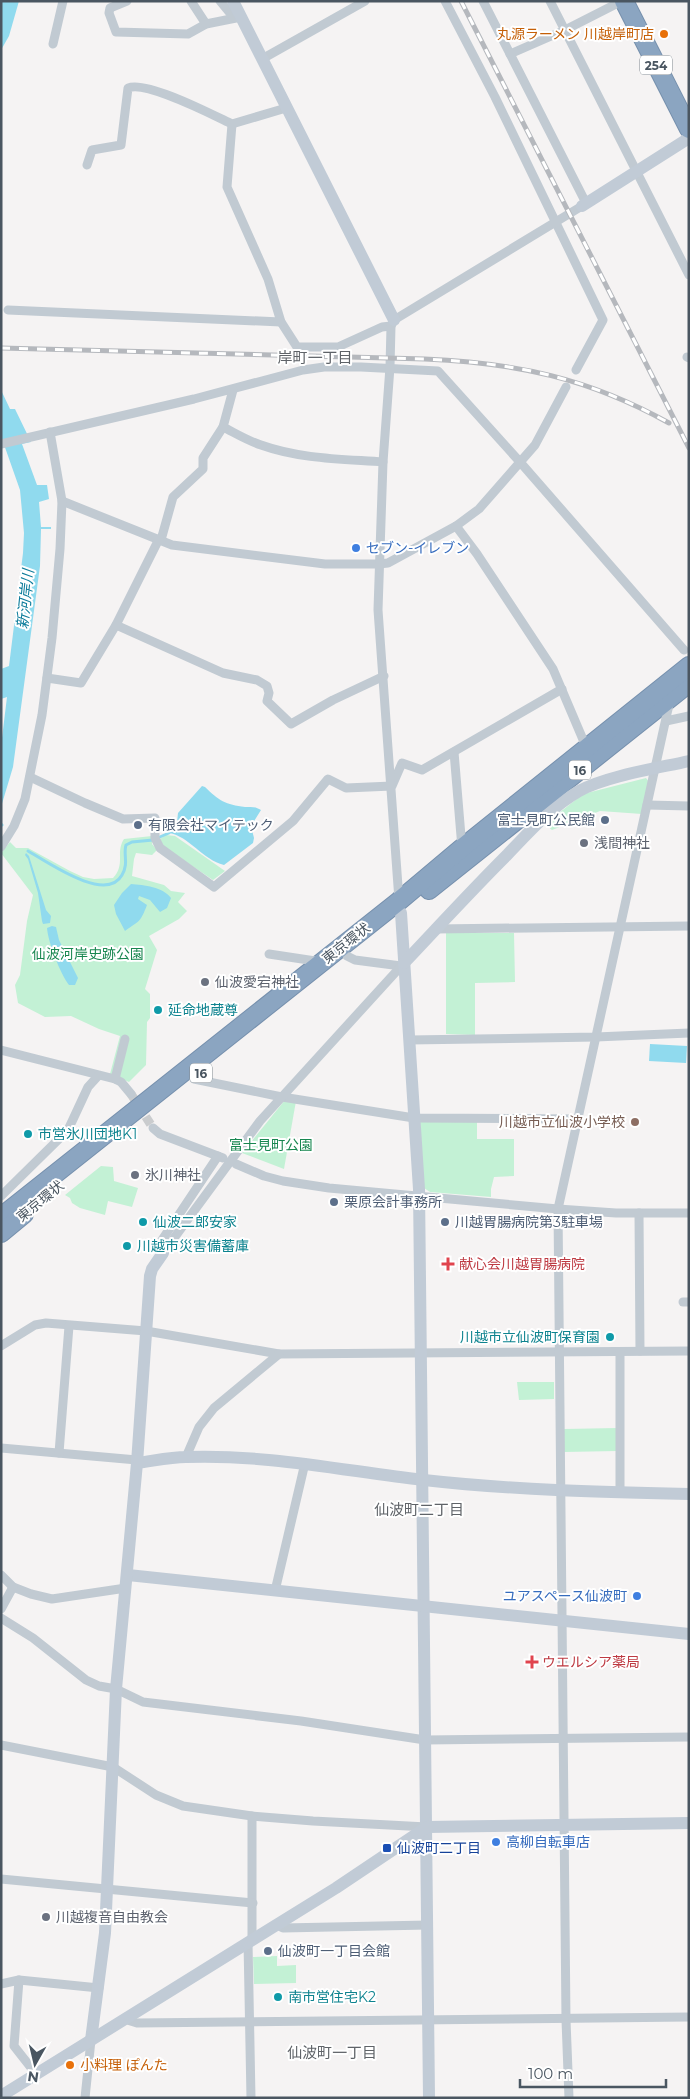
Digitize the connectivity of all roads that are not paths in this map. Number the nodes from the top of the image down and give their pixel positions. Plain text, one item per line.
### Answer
1 (63, 1) edge
2 (127, 1) edge
3 (191, 1) edge
4 (220, 1) edge
5 (233, 1) edge
6 (365, 1) edge
7 (445, 1) edge
8 (483, 1) edge
9 (550, 1) edge
10 (623, 1) edge
11 (237, 17) junction
12 (206, 24) junction
13 (564, 30) junction
14 (53, 44) dead end
15 (510, 54) junction
16 (262, 60) junction
17 (286, 108) junction
18 (232, 124) junction
19 (689, 129) edge
20 (689, 138) edge
21 (87, 165) dead end
22 (636, 170) junction
23 (584, 204) junction
24 (556, 222) junction
25 (689, 274) edge
26 (8, 310) dead end
27 (280, 322) junction
28 (392, 323) junction
29 (390, 367) junction
30 (576, 370) dead end
31 (566, 387) dead end
32 (233, 390) junction
33 (223, 428) junction
34 (50, 432) junction
35 (1, 444) edge
36 (382, 462) junction
37 (520, 462) junction
38 (62, 501) junction
39 (456, 526) junction
40 (160, 540) junction
41 (379, 564) junction
42 (116, 625) junction
43 (686, 658) edge
44 (384, 676) junction
45 (47, 678) junction
46 (689, 683) edge
47 (562, 689) junction
48 (670, 697) junction
49 (689, 716) edge
50 (666, 721) junction
51 (587, 749) junction
52 (454, 752) junction
53 (689, 761) edge
54 (655, 769) junction
55 (30, 776) junction
56 (392, 786) junction
57 (647, 805) junction
58 (689, 806) edge
59 (164, 812) dead end
60 (155, 818) junction
61 (1, 847) edge
62 (462, 848) junction
63 (400, 907) junction
64 (689, 926) edge
65 (621, 928) junction
66 (436, 929) junction
67 (270, 954) dead end
68 (347, 956) junction
69 (322, 962) junction
70 (403, 965) junction
71 (689, 1032) edge
72 (596, 1037) junction
73 (125, 1039) dead end
74 (409, 1040) junction
75 (1, 1050) edge
76 (98, 1076) junction
77 (115, 1079) junction
78 (194, 1079) junction
79 (131, 1094) tunnel mouth
80 (282, 1096) junction
81 (414, 1118) junction
82 (577, 1119) junction
83 (153, 1128) tunnel mouth
84 (236, 1164) dead end
85 (1, 1196) edge
86 (419, 1198) junction
87 (558, 1209) junction
88 (640, 1213) junction
89 (689, 1214) edge
90 (1, 1218) edge
91 (1, 1233) edge
92 (163, 1253) junction
93 (69, 1326) junction
94 (146, 1331) junction
95 (2, 1344) edge
96 (559, 1351) junction
97 (640, 1351) junction
98 (689, 1351) edge
99 (620, 1352) junction
100 (279, 1354) junction
101 (421, 1354) junction
102 (1, 1448) edge
103 (59, 1453) junction
104 (186, 1457) junction
105 (137, 1461) junction
106 (305, 1463) junction
107 (423, 1480) junction
108 (561, 1491) junction
109 (620, 1492) junction
110 (689, 1494) edge
111 (1, 1575) edge
112 (128, 1575) junction
113 (13, 1587) junction
114 (126, 1588) junction
115 (275, 1591) junction
116 (424, 1606) junction
117 (1, 1609) edge
118 (1, 1618) edge
119 (562, 1621) junction
120 (689, 1634) edge
121 (116, 1689) junction
122 (689, 1737) edge
123 (563, 1738) junction
124 (425, 1740) junction
125 (1, 1745) edge
126 (113, 1767) junction
127 (252, 1816) junction
128 (689, 1823) edge
129 (564, 1826) junction
130 (427, 1827) junction
131 (1, 1880) edge
132 (108, 1890) junction
133 (253, 1903) junction
134 (277, 1924) junction
135 (428, 1925) junction
136 (250, 1941) junction
137 (19, 1980) junction
138 (1, 1984) edge
139 (99, 1988) junction
140 (689, 2017) edge
141 (124, 2020) junction
142 (566, 2020) junction
143 (429, 2021) junction
144 (250, 2022) junction
145 (91, 2040) junction
146 (36, 2074) junction
147 (1, 2096) edge
148 (85, 2098) edge
149 (251, 2098) edge
150 (429, 2098) edge
151 (569, 2098) edge

1 - 14 street
2 - 12 street
3 - 12 street
4 - 11 street
5 - 11 street
6 - 16 street
7 - 24 street
8 - 15 street
9 - 13 street
10 - 13 street
10 - 19 highway, 254
11 - 12 street
11 - 16 street
13 - 15 street
13 - 22 street
15 - 23 street
16 - 17 street
17 - 18 street
17 - 28 street
18 - 21 street
18 - 27 street
20 - 22 street
22 - 23 street
22 - 25 street
23 - 24 street
24 - 28 street
24 - 30 street
26 - 27 street
27 - 28 street
28 - 29 street
29 - 32 street
29 - 36 street
29 - 37 street
31 - 37 street
32 - 33 street
32 - 34 street
33 - 36 street
33 - 40 street
34 - 35 street
34 - 38 street
36 - 41 street
37 - 39 street
37 - 43 street
38 - 40 street
38 - 45 street
39 - 41 street
39 - 47 street
40 - 41 street
40 - 42 street
41 - 44 street
42 - 44 street
42 - 45 street
43 - 51 highway, 東京環状 / 16
44 - 56 street
45 - 55 street
46 - 48 highway, 東京環状 / 16
47 - 51 street
47 - 52 street
48 - 50 street
48 - 63 highway, 東京環状 / 16
49 - 50 street
50 - 54 street
51 - 62 highway, 東京環状 / 16
52 - 56 street
52 - 62 street
53 - 54 street
54 - 57 street
54 - 66 street
55 - 60 street
55 - 61 street
56 - 60 street
56 - 63 street
57 - 58 street
57 - 65 street
59 - 60 street
62 - 63 highway, 東京環状 / 16
63 - 68 highway, 東京環状 / 16
63 - 69 highway, 東京環状 / 16
63 - 70 street
64 - 65 street
65 - 66 street
65 - 72 street
66 - 70 street
67 - 69 street
68 - 70 street
68 - 78 highway, 東京環状 / 16
69 - 90 highway, 東京環状 / 16
70 - 74 street
70 - 80 street
71 - 72 street
72 - 74 street
72 - 82 street
73 - 77 street
74 - 81 street
75 - 76 street
76 - 77 street
76 - 85 street
77 - 79 street
78 - 80 street
78 - 91 highway, 東京環状 / 16
80 - 81 street
80 - 92 street
81 - 82 street
81 - 86 street
82 - 87 street
83 - 92 street
84 - 86 street
86 - 87 street
86 - 101 street
87 - 88 street
87 - 96 street
88 - 89 street
88 - 97 street
92 - 94 street
93 - 94 street
93 - 95 street
93 - 103 street
94 - 100 street
94 - 105 street
96 - 99 street
96 - 101 street
96 - 108 street
97 - 98 street
97 - 99 street
99 - 109 street
100 - 101 street
100 - 104 street
101 - 107 street
102 - 103 street
103 - 105 street
104 - 105 street
104 - 106 street
105 - 112 street
106 - 107 street
106 - 115 street
107 - 108 street
107 - 116 street
108 - 109 street
108 - 119 street
109 - 110 street
111 - 113 street
112 - 114 street
112 - 115 street
113 - 114 street
113 - 117 street
114 - 121 street
115 - 116 street
116 - 119 street
116 - 124 street
118 - 121 street
119 - 120 street
119 - 123 street
121 - 124 street
121 - 126 street
122 - 123 street
123 - 124 street
123 - 129 street
124 - 130 street
125 - 126 street
126 - 127 street
126 - 132 street
127 - 130 street
127 - 133 street
128 - 129 street
129 - 130 street
129 - 142 street
130 - 134 street
130 - 135 street
131 - 132 street
132 - 133 street
132 - 139 street
133 - 136 street
134 - 135 street
134 - 136 street
135 - 143 street
136 - 141 street
136 - 144 street
137 - 138 street
137 - 139 street
137 - 146 street
139 - 145 street
140 - 142 street
141 - 144 street
141 - 145 street
142 - 143 street
142 - 151 street
143 - 144 street
143 - 150 street
144 - 149 street
145 - 146 street
145 - 148 street
146 - 147 street

